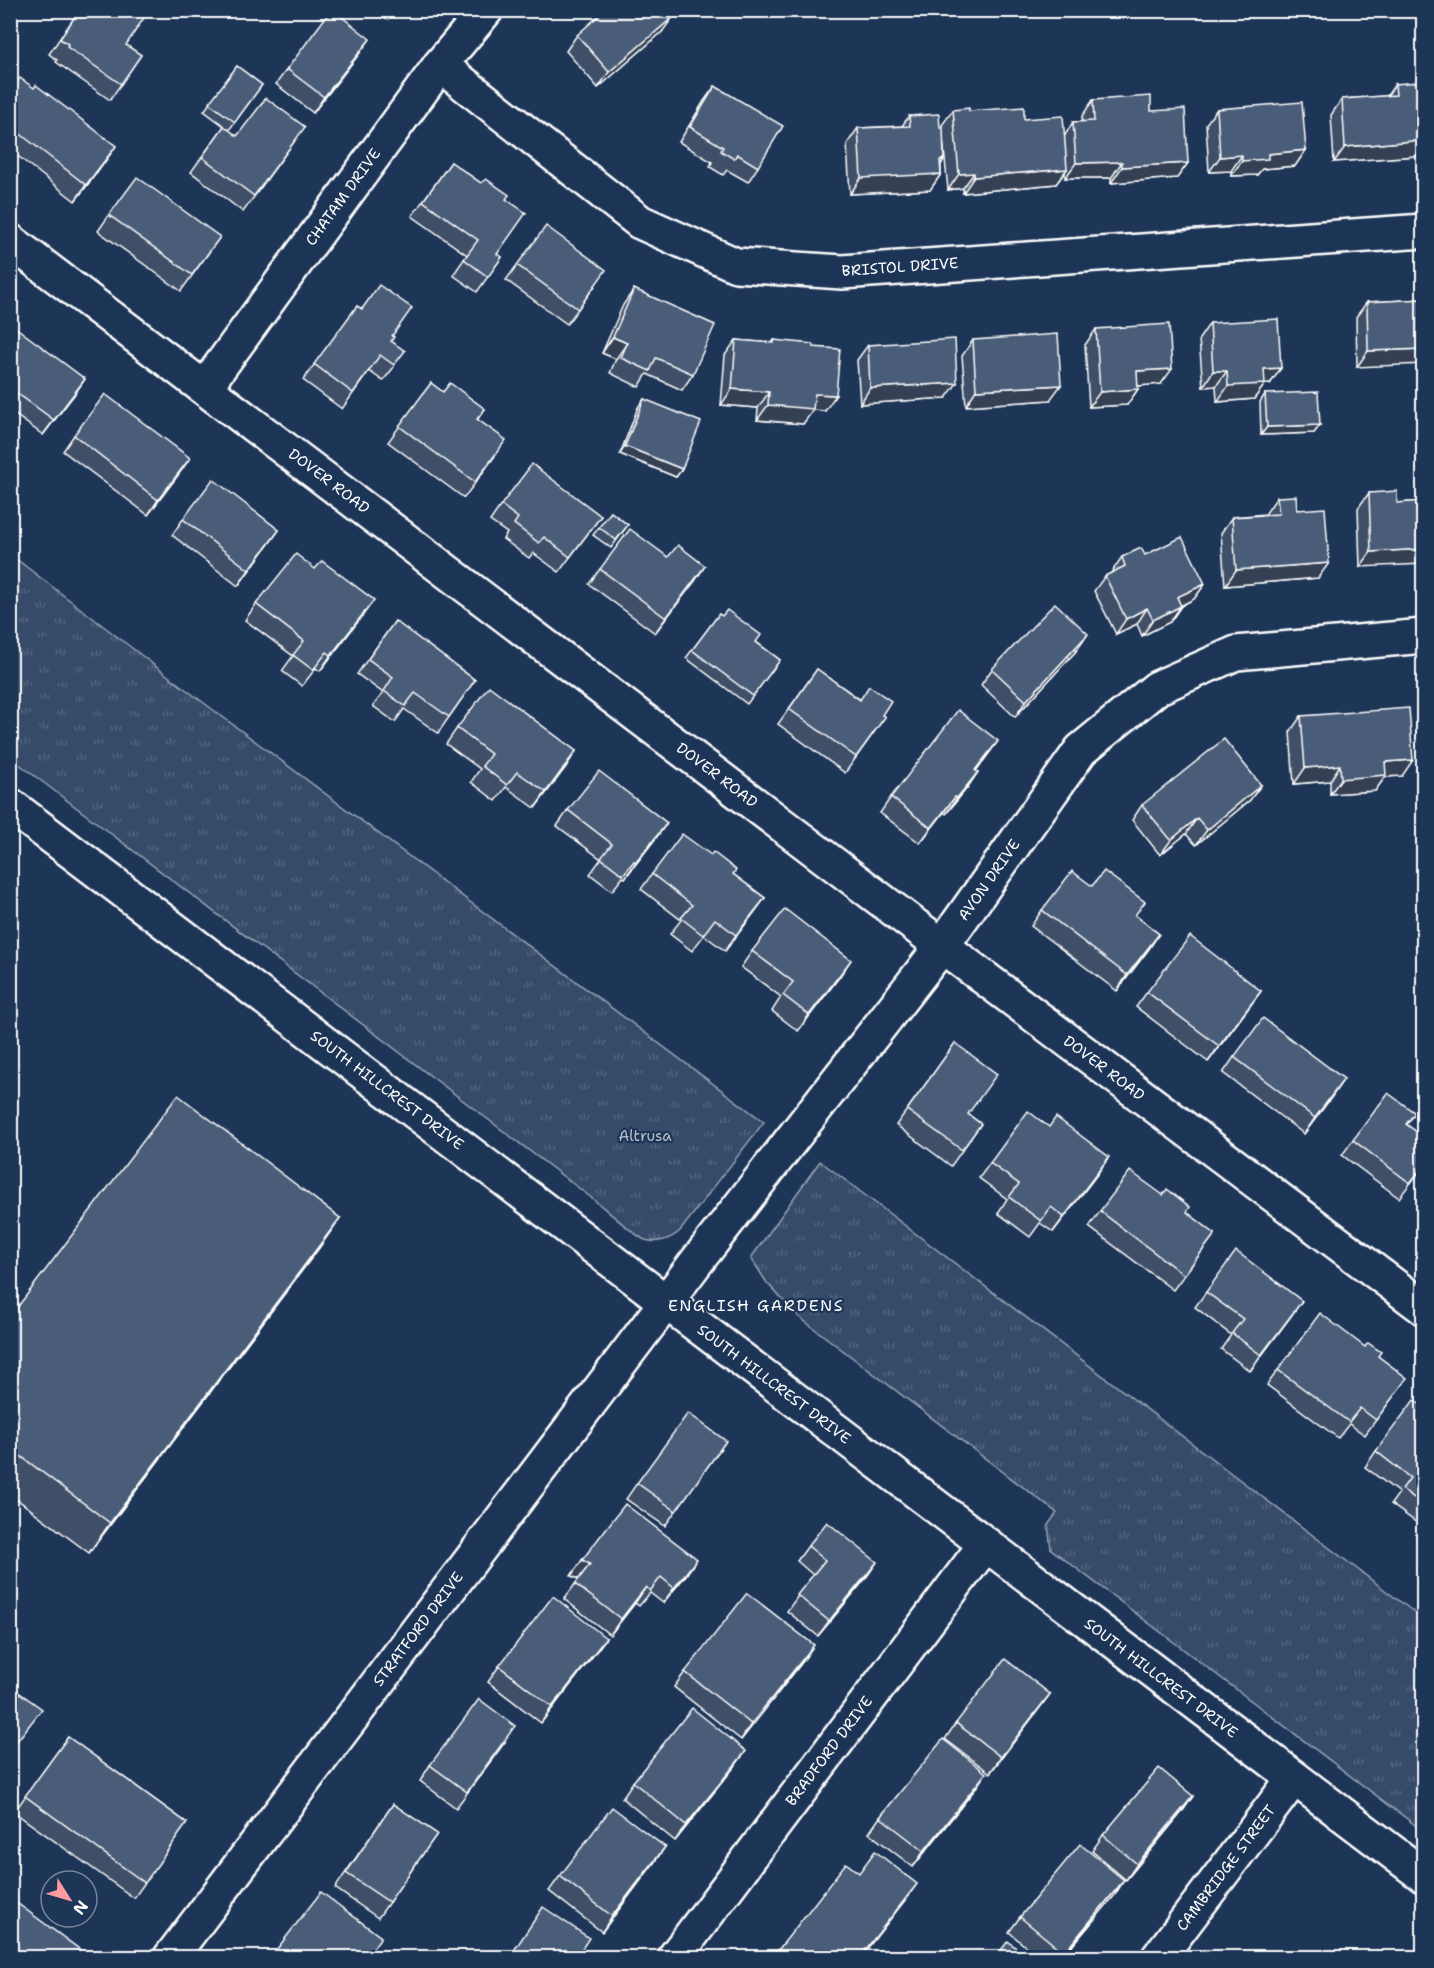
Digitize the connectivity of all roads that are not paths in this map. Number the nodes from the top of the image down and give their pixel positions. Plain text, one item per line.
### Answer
1 (486, 10) edge
2 (440, 65) junction
3 (1424, 231) edge
4 (10, 241) edge
5 (205, 387) junction
6 (1424, 636) edge
7 (15, 819) edge
8 (942, 946) junction
9 (666, 1301) junction
10 (1424, 1308) edge
11 (985, 1545) junction
12 (1294, 1778) junction
13 (1424, 1876) edge
14 (170, 1958) edge
15 (674, 1958) edge
16 (1158, 1958) edge

1 - 2 street, CHATAM DRIVE
2 - 3 street, BRISTOL DRIVE
2 - 5 street, CHATAM DRIVE
4 - 5 street, DOVER ROAD
5 - 8 street, DOVER ROAD
6 - 8 street, AVON DRIVE
7 - 9 street, SOUTH HILLCREST DRIVE
8 - 9 street, AVON DRIVE
8 - 10 street, DOVER ROAD
9 - 11 street, SOUTH HILLCREST DRIVE
9 - 14 street, STRATFORD DRIVE
11 - 12 street, SOUTH HILLCREST DRIVE
11 - 15 street, BRADFORD DRIVE
12 - 13 street, SOUTH HILLCREST DRIVE
12 - 16 street, CAMBRIDGE STREET

